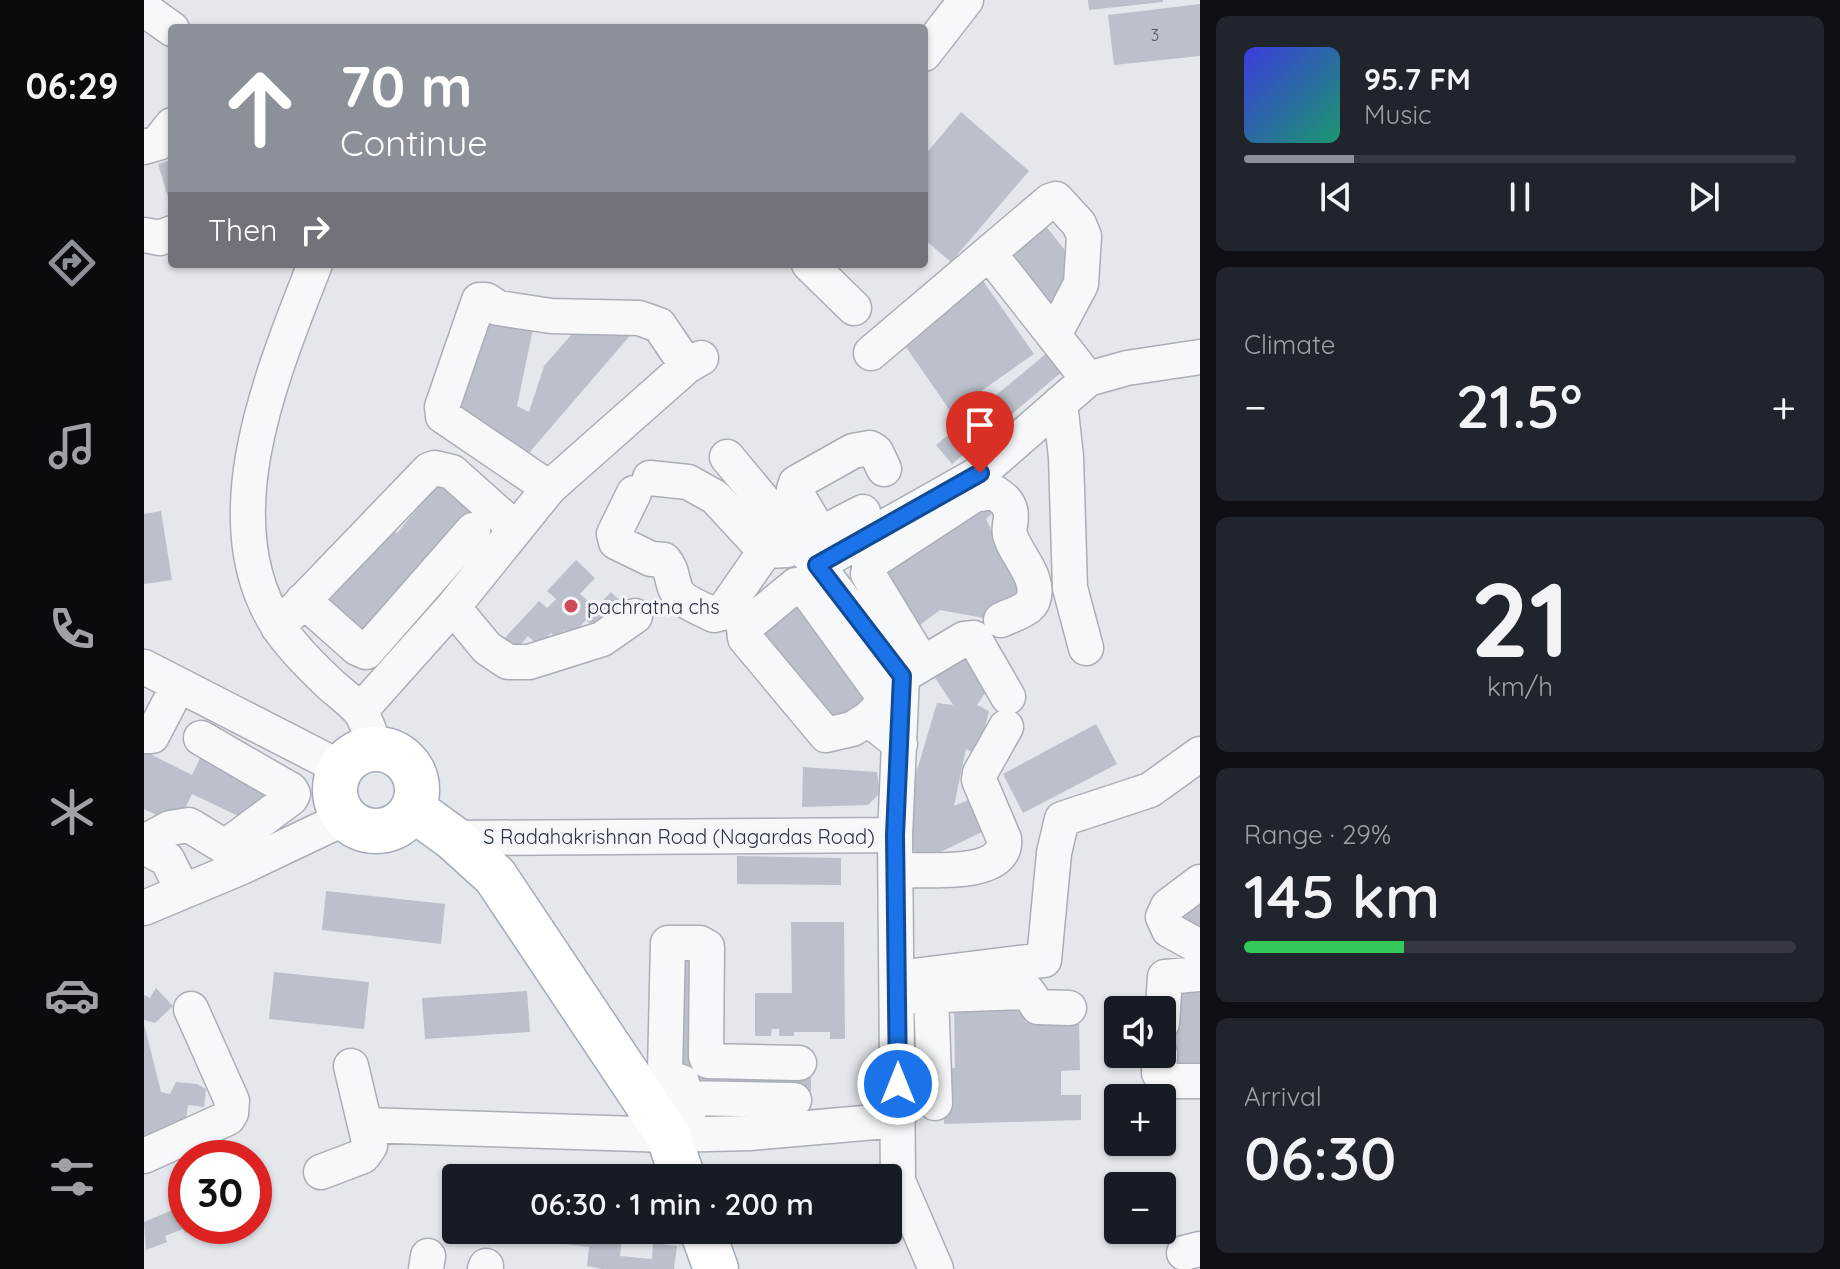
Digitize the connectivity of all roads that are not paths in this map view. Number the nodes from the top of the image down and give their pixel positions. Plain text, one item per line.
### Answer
1 (966, 0) edge
2 (144, 9) edge
3 (168, 26) edge
4 (928, 49) edge
5 (168, 130) edge
6 (144, 147) edge
7 (144, 235) edge
8 (168, 235) edge
9 (989, 253) junction
10 (313, 268) edge
11 (813, 268) edge
12 (854, 308) dead end
13 (1054, 335) junction
14 (871, 353) dead end
15 (1197, 363) edge
16 (1088, 379) junction
17 (1060, 403) junction
18 (884, 469) dead end
19 (549, 488) junction
20 (706, 492) junction
21 (787, 507) junction
22 (864, 522) junction
23 (516, 529) junction
24 (473, 530) dead end
25 (765, 551) junction
26 (810, 557) junction
27 (303, 600) junction
28 (453, 607) junction
29 (635, 616) dead end
30 (956, 619) dead end
31 (1001, 620) dead end
32 (278, 627) junction
33 (1086, 648) dead end
34 (902, 662) junction
35 (144, 667) edge
36 (178, 686) junction
37 (222, 708) junction
38 (910, 711) dead end
39 (868, 719) dead end
40 (144, 736) edge
41 (359, 742) junction
42 (902, 752) junction
43 (1200, 754) edge
44 (900, 808) junction
45 (413, 809) junction
46 (345, 818) junction
47 (453, 838) junction
48 (144, 844) edge
49 (233, 857) junction
50 (896, 870) junction
51 (1200, 882) edge
52 (183, 891) junction
53 (144, 908) edge
54 (1200, 947) edge
55 (1200, 974) edge
56 (897, 987) junction
57 (931, 995) junction
58 (1164, 996) edge
59 (1069, 1008) dead end
60 (191, 1009) dead end
61 (799, 1063) dead end
62 (351, 1066) dead end
63 (1159, 1068) edge
64 (1200, 1081) edge
65 (898, 1084) junction
66 (794, 1100) dead end
67 (898, 1120) junction
68 (681, 1123) junction
69 (365, 1125) junction
70 (144, 1156) edge
71 (682, 1164) edge
72 (321, 1172) dead end
73 (707, 1244) edge
74 (716, 1269) edge
75 (936, 1269) edge

1 - 4 street
2 - 3 street
5 - 6 street
7 - 8 street
9 - 13 street
9 - 13 street
9 - 14 street
10 - 32 street
11 - 12 street
13 - 16 street
15 - 16 street
16 - 17 street
17 - 22 street
17 - 33 street
18 - 21 street
19 - 19 street
19 - 23 street
20 - 21 street
20 - 25 street
20 - 25 street
21 - 22 street
21 - 26 street
22 - 26 street
23 - 27 street
23 - 28 street
24 - 27 street
25 - 26 street
26 - 34 street
27 - 32 street
28 - 29 street
28 - 41 street
30 - 34 street
31 - 34 street
32 - 41 street
34 - 42 street
34 - 50 street
35 - 36 street
36 - 37 street
36 - 40 street
37 - 41 street
37 - 49 street
38 - 42 street
39 - 42 street
41 - 45 main road
41 - 46 main road
42 - 44 street
43 - 56 street
44 - 47 street, S Radahakrishnan Road (Nagardas Road)
44 - 50 street, S Radahakrishnan Road (Nagardas Road)
45 - 46 main road
45 - 47 main road
46 - 49 street
47 - 68 main road
48 - 49 street
48 - 52 street
49 - 52 street
50 - 56 street, S Radahakrishnan Road (Nagardas Road)
51 - 54 street
52 - 53 street
55 - 58 street
56 - 57 street
56 - 65 street, S Radahakrishnan Road (Nagardas Road)
57 - 59 street
57 - 65 street
60 - 70 street
61 - 68 street
62 - 69 street
63 - 64 street
65 - 67 street, S Radahakrishnan Road (Nagardas Road)
66 - 68 street
67 - 68 street
67 - 75 street, S Radahakrishnan Road (Nagardas Road)
68 - 69 street
68 - 71 main road
69 - 72 street
73 - 74 main road

